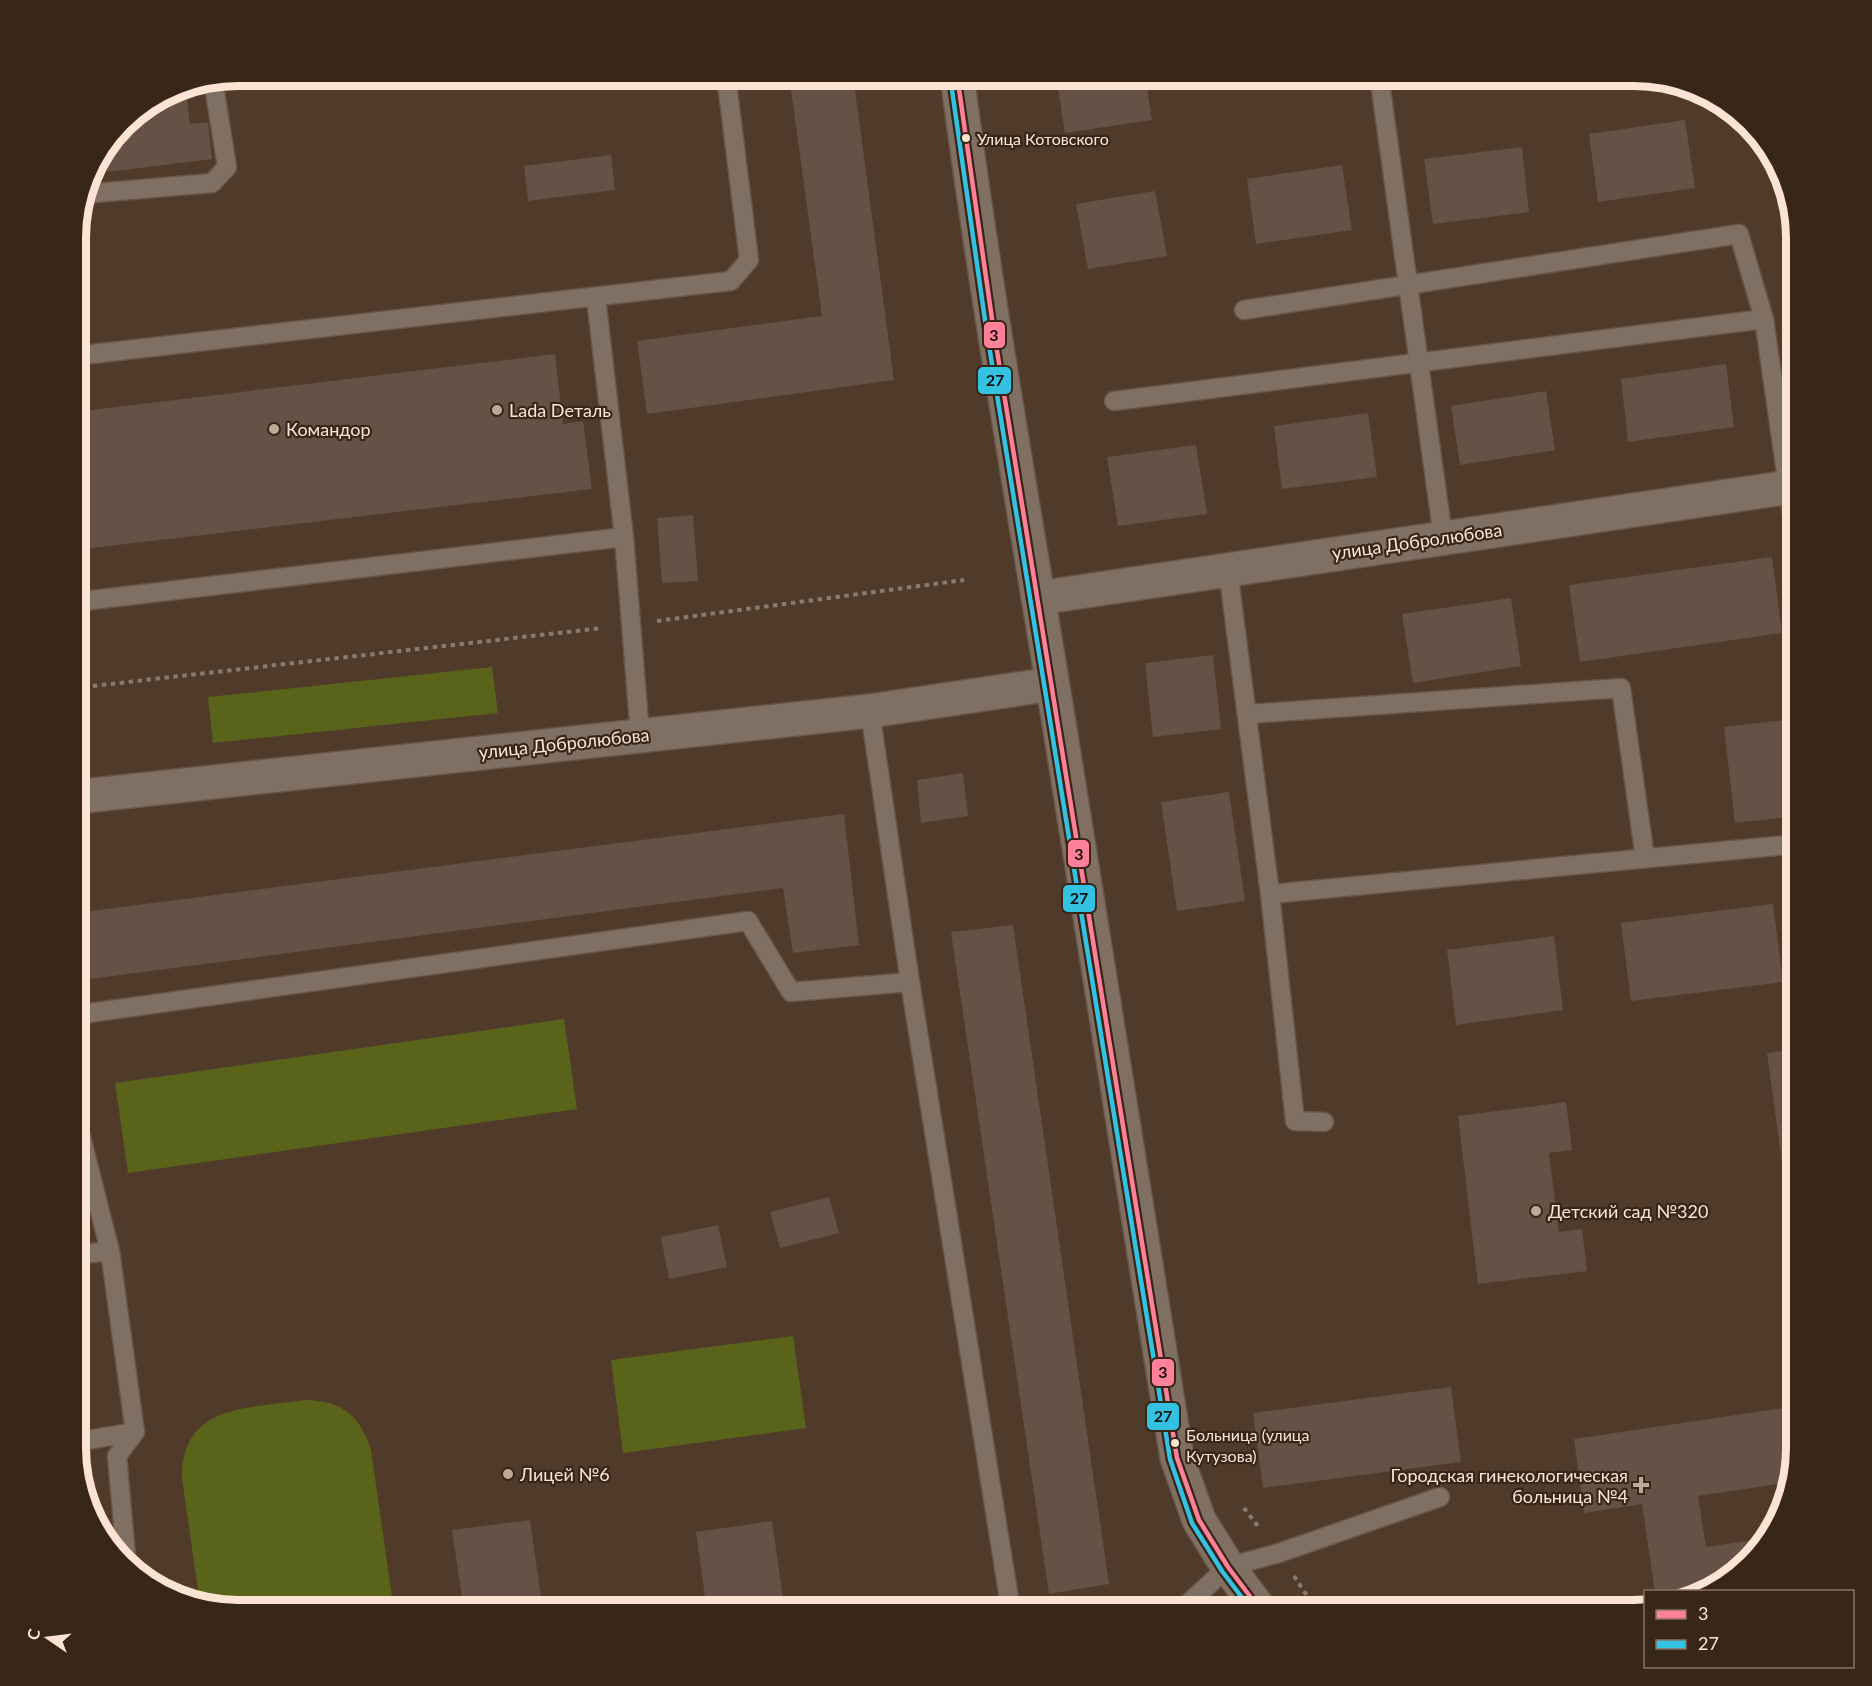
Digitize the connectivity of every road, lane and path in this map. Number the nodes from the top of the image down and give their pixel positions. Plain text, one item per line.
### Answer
1 (727, 86) edge
2 (958, 86) edge
3 (1380, 86) edge
4 (214, 87) edge
5 (92, 193) edge
6 (1407, 284) junction
7 (596, 298) junction
8 (1244, 310) dead end
9 (1764, 319) junction
10 (86, 355) edge
11 (1418, 364) junction
12 (1114, 401) dead end
13 (1786, 446) edge
14 (1786, 488) edge
15 (624, 537) junction
16 (1443, 537) junction
17 (1228, 570) junction
18 (964, 580) dead end
19 (1038, 598) junction
20 (86, 601) edge
21 (631, 625) junction
22 (1052, 684) junction
23 (86, 687) edge
24 (870, 711) junction
25 (1248, 714) junction
26 (640, 735) junction
27 (86, 796) edge
28 (1786, 845) edge
29 (1645, 858) junction
30 (1270, 894) junction
31 (910, 982) junction
32 (86, 1013) edge
33 (1324, 1122) dead end
34 (86, 1156) edge
35 (110, 1251) junction
36 (86, 1254) edge
37 (135, 1432) junction
38 (86, 1440) edge
39 (1440, 1497) dead end
40 (123, 1548) edge
41 (1228, 1567) junction
42 (1009, 1600) edge
43 (1192, 1600) edge
44 (1253, 1600) edge

1 - 7 lane
2 - 19 street
3 - 6 lane
4 - 5 lane
6 - 8 lane
6 - 9 lane
6 - 11 lane
7 - 10 lane
7 - 15 lane
9 - 11 lane
9 - 13 lane
11 - 12 lane
11 - 16 lane
14 - 16 street, улица Добролюбова
15 - 20 lane
15 - 21 lane
16 - 17 street, улица Добролюбова
17 - 19 street, улица Добролюбова
17 - 25 lane
18 - 21 path
19 - 22 street
21 - 23 path
21 - 26 lane
22 - 24 street, улица Добролюбова
22 - 41 street
24 - 26 street, улица Добролюбова
24 - 31 lane
25 - 29 lane
25 - 30 lane
26 - 27 street, улица Добролюбова
28 - 29 lane
29 - 30 lane
30 - 33 lane
31 - 32 lane
31 - 42 lane
34 - 35 lane
35 - 36 lane
35 - 37 lane
37 - 38 lane
37 - 40 lane
39 - 41 lane
41 - 43 lane
41 - 44 street

